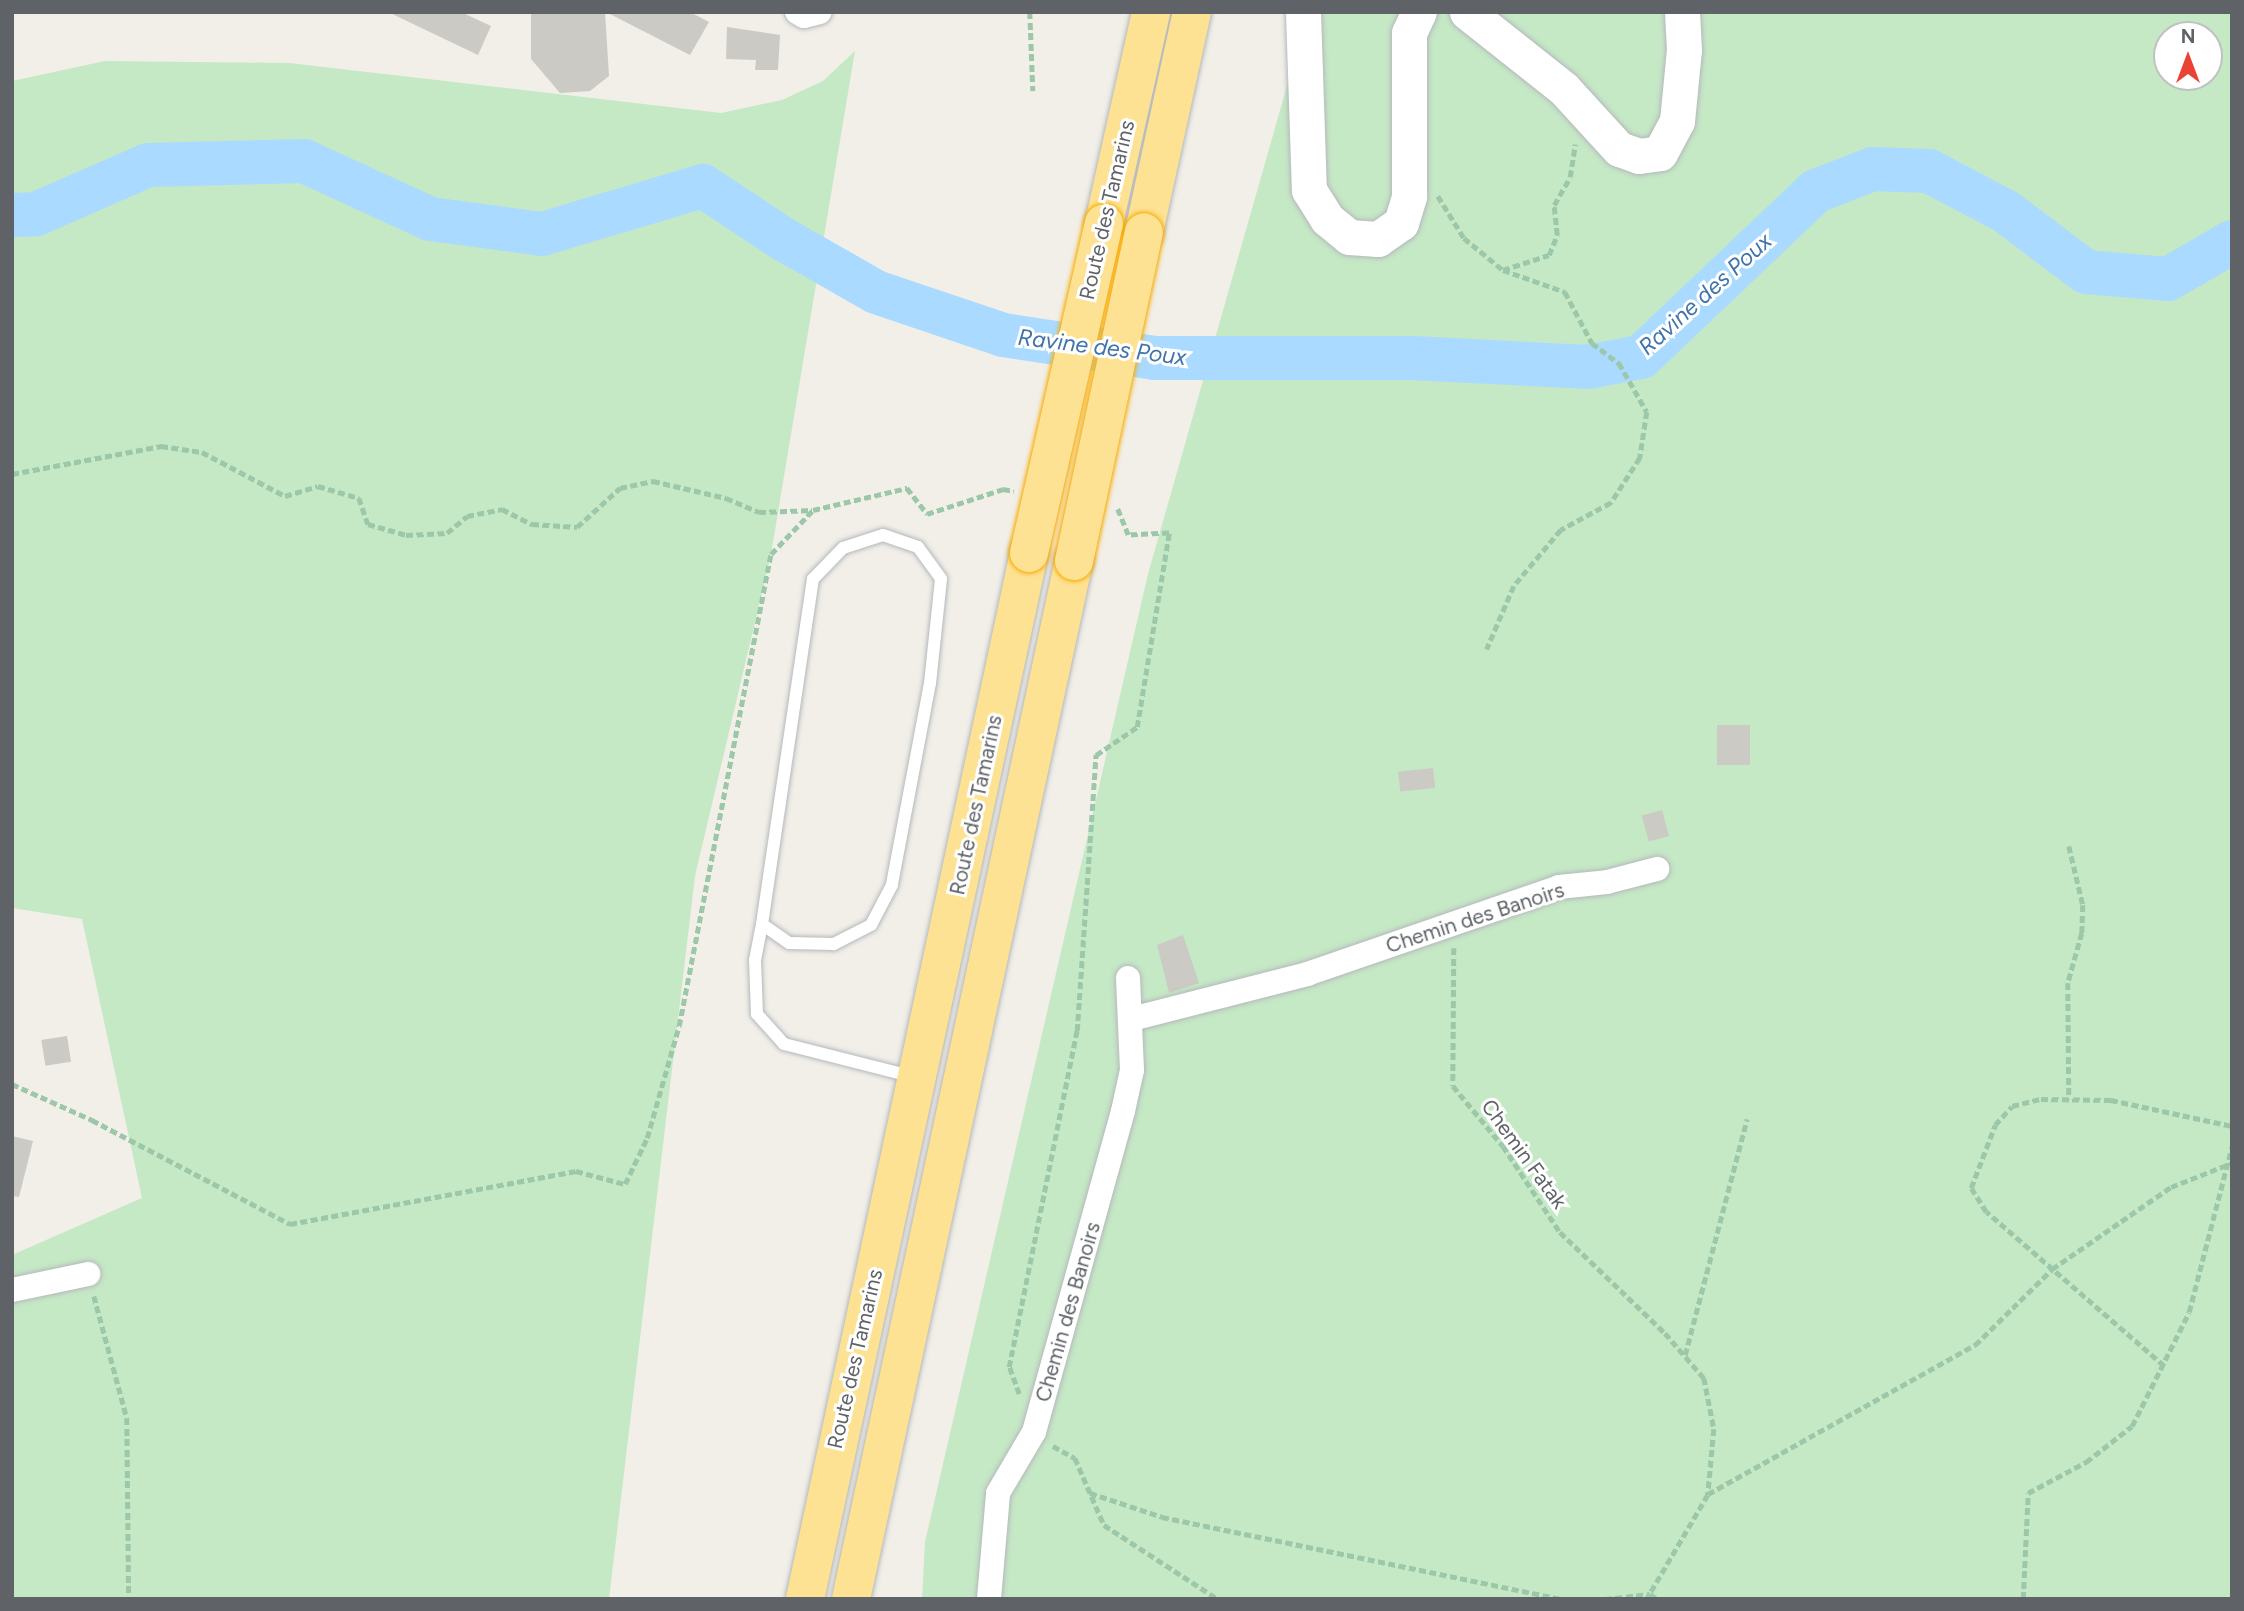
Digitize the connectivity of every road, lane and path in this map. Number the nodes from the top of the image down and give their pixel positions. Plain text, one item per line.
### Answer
1 (797, 12) edge
2 (820, 12) edge
3 (1030, 12) edge
4 (1151, 12) edge
5 (1192, 12) edge
6 (1303, 12) edge
7 (1419, 12) edge
8 (1467, 12) edge
9 (1682, 12) edge
10 (1033, 92) dead end
11 (1576, 136) dead end
12 (1438, 184) dead end
13 (1503, 270) junction
14 (12, 474) edge
15 (1028, 493) dead end
16 (1105, 505) dead end
17 (813, 510) junction
18 (1487, 649) dead end
19 (2069, 846) dead end
20 (1657, 869) dead end
21 (1452, 923) junction
22 (762, 924) junction
23 (1128, 978) dead end
24 (1132, 1019) junction
25 (918, 1077) junction
26 (12, 1084) edge
27 (2069, 1099) junction
28 (1747, 1119) dead end
29 (2232, 1126) edge
30 (2232, 1146) edge
31 (2230, 1164) edge
32 (2052, 1269) junction
33 (88, 1274) joint
34 (12, 1290) edge
35 (1685, 1356) junction
36 (2164, 1366) junction
37 (1034, 1432) junction
38 (1090, 1493) junction
39 (1708, 1495) junction
40 (1649, 1596) edge
41 (129, 1599) edge
42 (805, 1599) edge
43 (851, 1599) edge
44 (989, 1599) edge
45 (1218, 1599) edge
46 (1561, 1599) edge
47 (1605, 1599) edge
48 (1657, 1599) edge
49 (2023, 1599) edge

1 - 2 street
3 - 10 path
4 - 25 highway, Route des Tamarins, bridge
5 - 43 highway, Route des Tamarins, bridge
6 - 7 main road
8 - 9 main road
11 - 13 path
12 - 13 path
13 - 18 path
14 - 17 path
15 - 17 path
16 - 37 path
17 - 26 path
19 - 27 path
20 - 21 street, Chemin des Banoirs
21 - 24 street, Chemin des Banoirs
21 - 35 path, Chemin Fatak
22 - 22 lane
22 - 25 lane
23 - 24 street, Chemin des Banoirs
24 - 37 street, Chemin des Banoirs
25 - 42 highway, Route des Tamarins
27 - 29 path
27 - 32 path
28 - 35 path
30 - 31 path
31 - 32 path
31 - 36 path
32 - 36 path
32 - 39 path
33 - 34 street
33 - 41 path
35 - 39 path, Chemin Fatak
36 - 49 path
37 - 38 path
37 - 44 street, Chemin des Banoirs
38 - 45 path
38 - 46 path
39 - 40 path, Chemin Fatak
40 - 47 path
40 - 48 path

